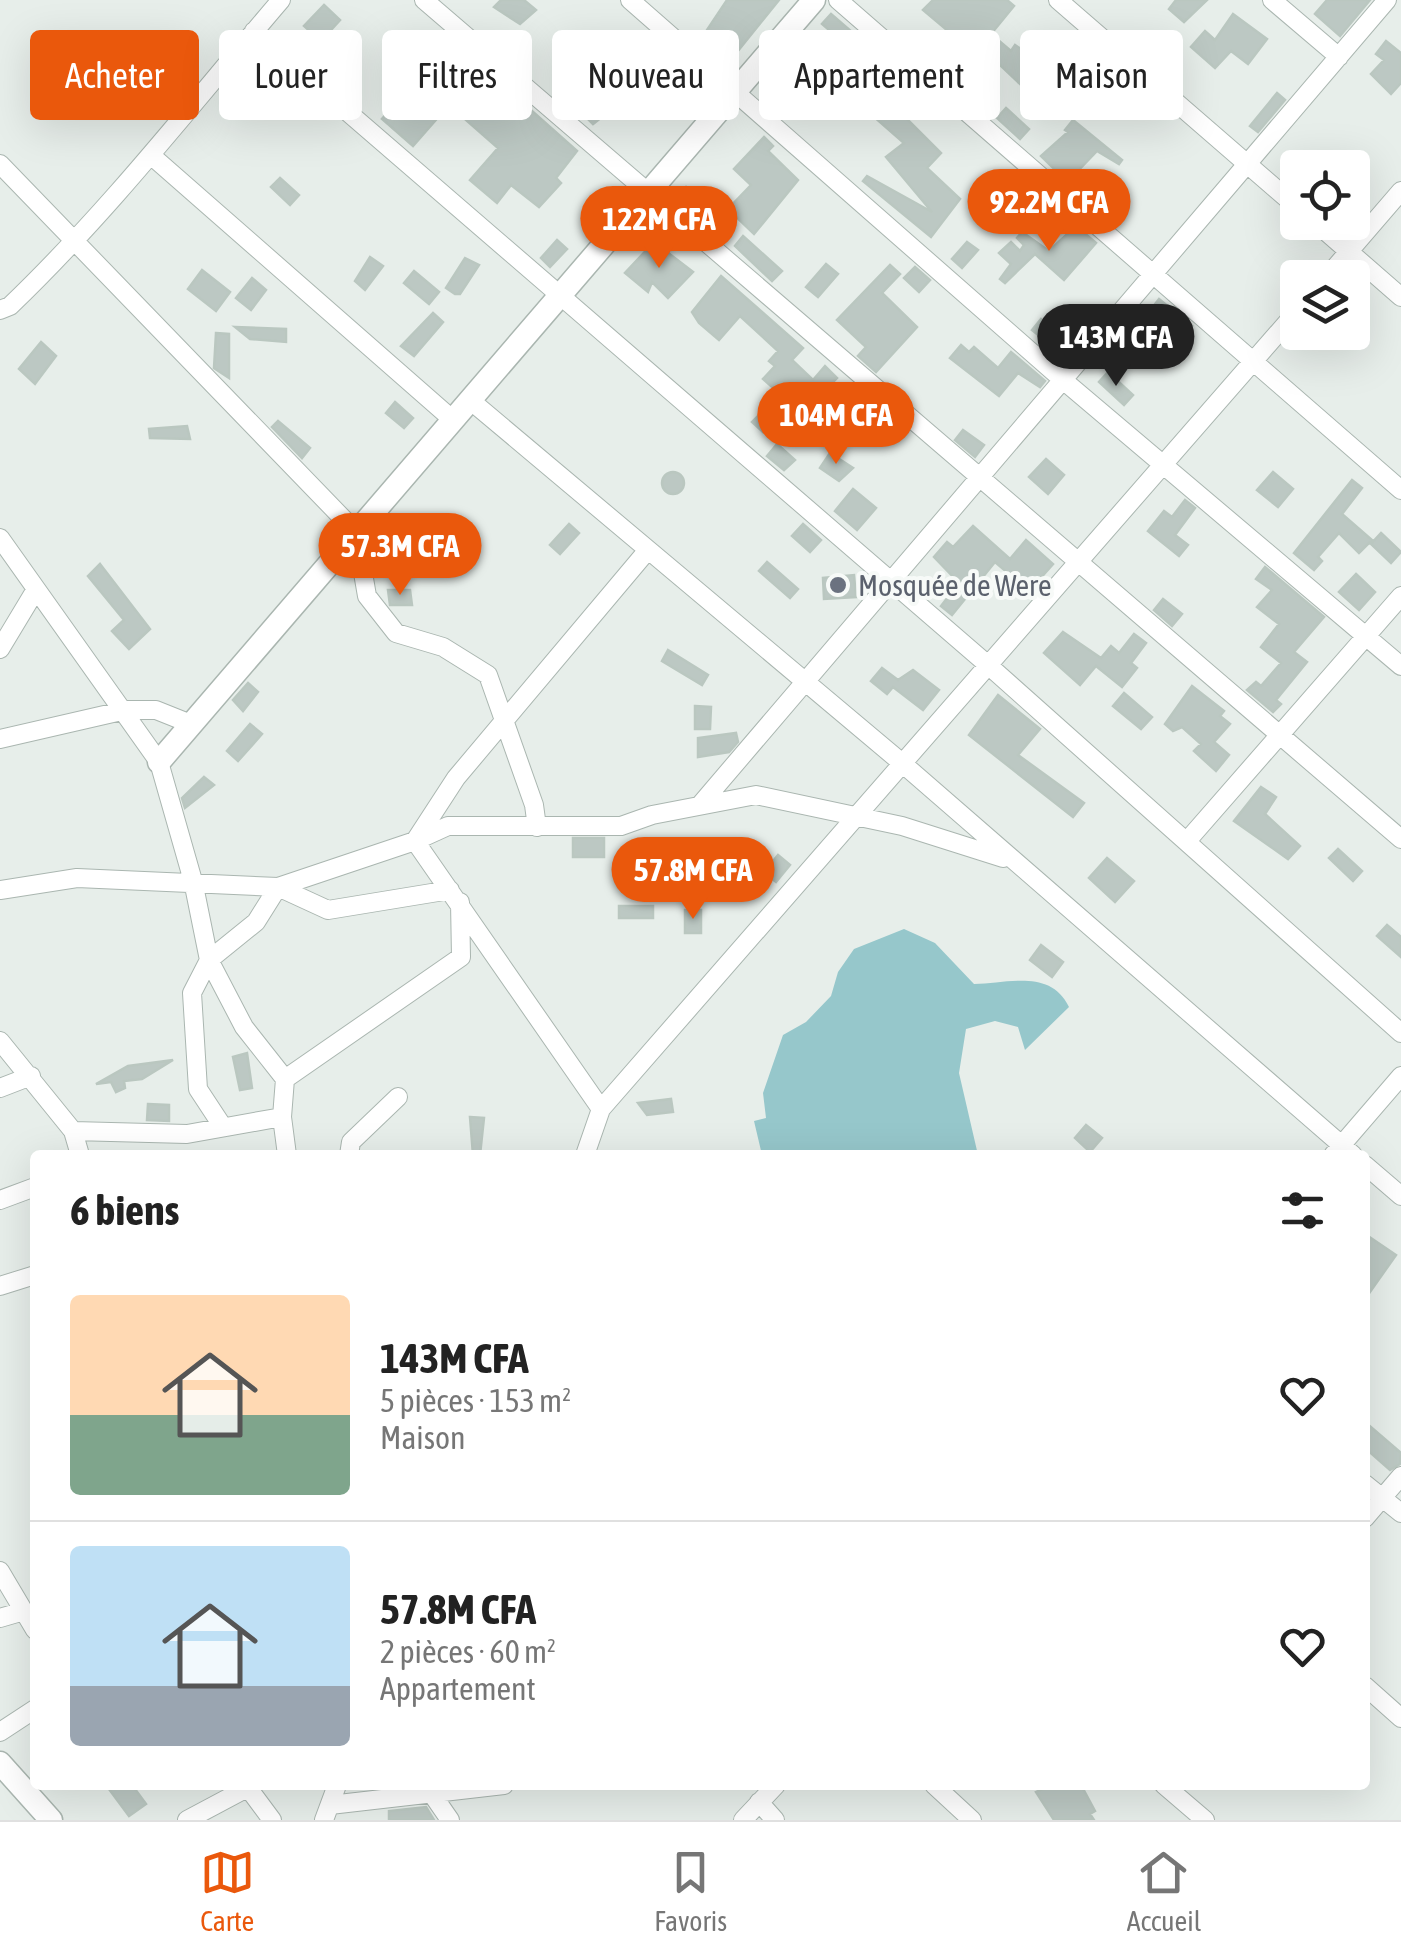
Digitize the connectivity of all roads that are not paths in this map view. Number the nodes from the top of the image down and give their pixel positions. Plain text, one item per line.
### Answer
1 (281, 0) edge
2 (424, 0) edge
3 (630, 0) edge
4 (814, 0) edge
5 (838, 0) edge
6 (1058, 0) edge
7 (1272, 0) edge
8 (1388, 0) edge
9 (255, 30) edge
10 (666, 30) edge
11 (1338, 57) junction
12 (219, 75) edge
13 (739, 88) edge
14 (739, 92) edge
15 (357, 120) edge
16 (711, 120) edge
17 (153, 157) junction
18 (0, 164) edge
19 (1247, 164) junction
20 (1280, 192) edge
21 (1401, 192) edge
22 (649, 193) junction
23 (1335, 240) edge
24 (74, 244) junction
25 (1348, 252) junction
26 (1341, 260) edge
27 (1152, 275) junction
28 (560, 296) junction
29 (1401, 297) edge
30 (4, 312) edge
31 (1280, 330) edge
32 (1254, 360) junction
33 (1063, 380) junction
34 (470, 400) junction
35 (453, 420) junction
36 (1163, 464) junction
37 (980, 478) junction
38 (1401, 490) edge
39 (356, 532) junction
40 (0, 538) edge
41 (648, 551) junction
42 (1080, 559) junction
43 (889, 583) junction
44 (35, 591) junction
45 (1401, 596) edge
46 (1366, 635) junction
47 (0, 649) edge
48 (988, 665) junction
49 (1401, 666) edge
50 (803, 684) junction
51 (126, 710) junction
52 (504, 721) junction
53 (191, 724) junction
54 (1280, 734) junction
55 (0, 739) edge
56 (159, 762) junction
57 (902, 764) junction
58 (700, 804) junction
59 (854, 819) junction
60 (537, 827) junction
61 (1401, 839) edge
62 (414, 841) junction
63 (1187, 841) junction
64 (1013, 861) junction
65 (193, 882) junction
66 (278, 886) junction
67 (0, 890) edge
68 (455, 896) junction
69 (209, 960) junction
70 (1401, 1033) edge
71 (0, 1041) edge
72 (31, 1076) junction
73 (1401, 1076) edge
74 (285, 1079) junction
75 (0, 1088) edge
76 (398, 1097) dead end
77 (601, 1108) junction
78 (282, 1117) junction
79 (222, 1127) junction
80 (73, 1131) junction
81 (79, 1150) edge
82 (286, 1150) edge
83 (350, 1150) edge
84 (587, 1150) edge
85 (1341, 1150) edge
86 (1345, 1150) edge
87 (1370, 1169) edge
88 (30, 1189) edge
89 (1401, 1196) edge
90 (0, 1200) edge
91 (30, 1277) edge
92 (0, 1286) edge
93 (1401, 1476) edge
94 (1370, 1488) edge
95 (1382, 1498) junction
96 (1370, 1512) edge
97 (1401, 1513) edge
98 (0, 1572) edge
99 (24, 1611) junction
100 (0, 1618) edge
101 (30, 1621) edge
102 (1370, 1690) edge
103 (30, 1712) edge
104 (1401, 1718) edge
105 (0, 1732) edge
106 (0, 1763) edge
107 (240, 1790) edge
108 (250, 1790) edge
109 (464, 1790) edge
110 (771, 1790) edge
111 (939, 1790) edge
112 (1170, 1790) edge
113 (432, 1794) junction
114 (758, 1802) junction
115 (327, 1812) edge
116 (50, 1820) edge
117 (188, 1820) edge
118 (272, 1820) edge
119 (450, 1820) edge
120 (743, 1820) edge
121 (776, 1820) edge
122 (972, 1820) edge
123 (1205, 1820) edge

1 - 9 street
2 - 22 street
3 - 10 street
4 - 13 street
5 - 27 street
6 - 19 street
7 - 11 street
8 - 11 street
11 - 19 street
12 - 17 street
14 - 33 street
15 - 28 street
16 - 22 street
17 - 24 street
17 - 35 street
18 - 24 street
19 - 20 street
19 - 27 street
21 - 25 street
22 - 28 street
22 - 37 street
23 - 25 street
24 - 30 street
24 - 39 street
25 - 26 street
25 - 29 street
27 - 32 street
27 - 33 street
28 - 34 street
28 - 43 street
31 - 32 street
32 - 36 street
32 - 38 street
33 - 36 street
33 - 37 street
34 - 35 street
34 - 41 street
35 - 39 street
36 - 42 street
36 - 46 street
37 - 42 street
37 - 43 street
39 - 52 street
39 - 53 street
40 - 44 street
41 - 50 street
41 - 52 street
42 - 48 street
42 - 54 street
43 - 48 street
43 - 50 street
44 - 47 street
44 - 51 street
45 - 46 street
46 - 49 street
46 - 54 street
48 - 57 street
48 - 63 street
50 - 57 street
50 - 58 street
51 - 53 street
51 - 55 street
51 - 56 street
52 - 60 street
52 - 62 street
53 - 56 street
54 - 61 street
54 - 63 street
56 - 65 street
57 - 59 street
57 - 64 street
58 - 59 street
58 - 60 street
59 - 64 street
59 - 77 street
60 - 62 street
62 - 66 street
62 - 68 street
63 - 70 street
64 - 85 street
65 - 66 street
65 - 67 street
65 - 69 street
66 - 68 street
66 - 69 street
68 - 74 street
68 - 77 street
69 - 74 street
69 - 79 street
71 - 72 street
72 - 75 street
72 - 80 street
73 - 86 street
74 - 78 street
76 - 83 street
77 - 84 street
78 - 79 street
78 - 82 street
79 - 80 street
80 - 81 street
87 - 89 street
88 - 90 street
91 - 92 street
93 - 95 street
94 - 95 street
95 - 96 street
95 - 97 street
98 - 99 street
99 - 100 street
99 - 101 street
102 - 104 street
103 - 105 street
106 - 116 street
107 - 117 street
108 - 118 street
109 - 113 street
110 - 114 street
111 - 122 street
112 - 123 street
113 - 115 street
113 - 119 street
114 - 120 street
114 - 121 street

